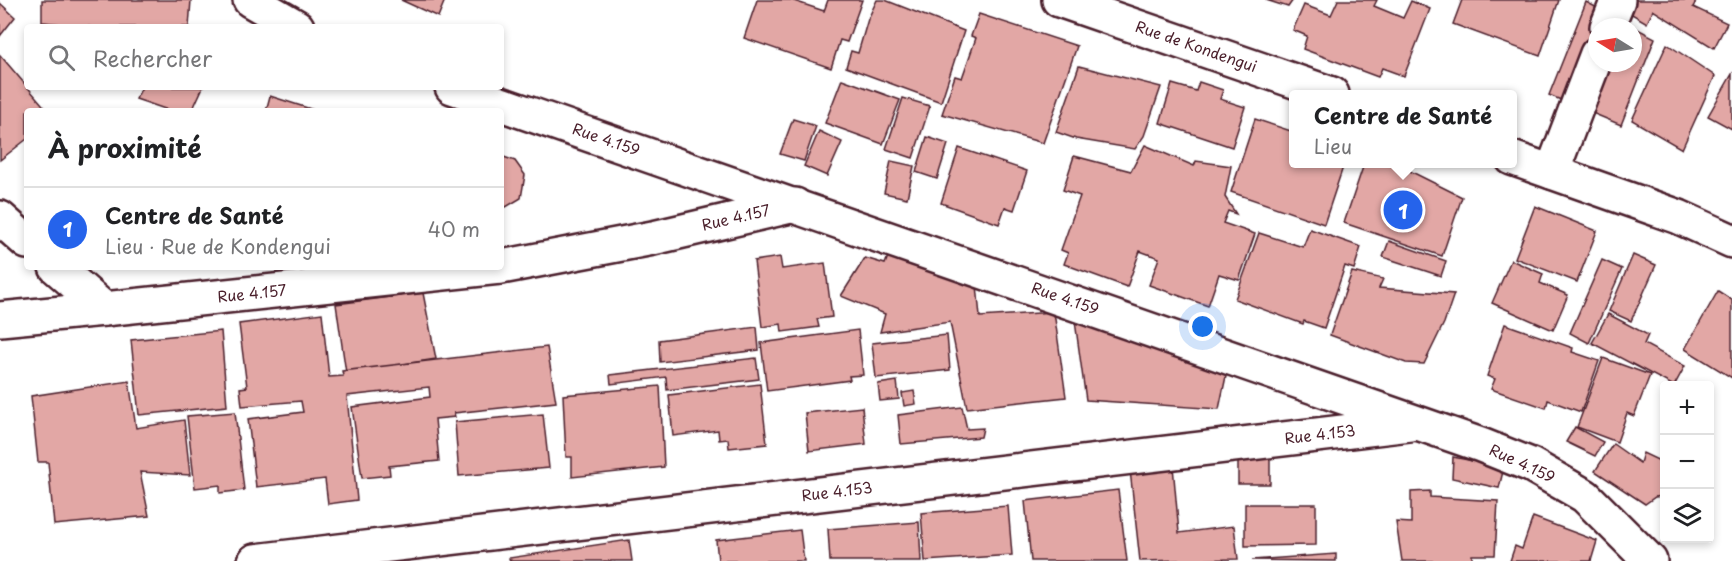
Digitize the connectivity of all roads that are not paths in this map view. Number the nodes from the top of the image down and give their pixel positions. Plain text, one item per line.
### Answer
1 (250, 0) edge
2 (1059, 0) edge
3 (1618, 0) edge
4 (1611, 18) edge
5 (292, 24) edge
6 (1590, 72) edge
7 (461, 90) edge
8 (1320, 90) edge
9 (1517, 160) edge
10 (1552, 172) junction
11 (795, 205) junction
12 (0, 218) edge
13 (24, 239) edge
14 (1732, 241) edge
15 (504, 266) edge
16 (59, 270) edge
17 (472, 270) edge
18 (104, 309) junction
19 (0, 319) edge
20 (1419, 423) junction
21 (255, 561) edge
22 (1650, 561) edge

1 - 5 street
2 - 8 street, Rue de Kondengui
3 - 4 street
6 - 10 street
7 - 11 street, Rue 4.159
9 - 10 street
10 - 14 street
11 - 15 street, Rue 4.157
11 - 20 street, Rue 4.159
12 - 13 street
16 - 18 street
17 - 18 street, Rue 4.157
18 - 19 street, Rue 4.157
20 - 21 street, Rue 4.153
20 - 22 street, Rue 4.159

